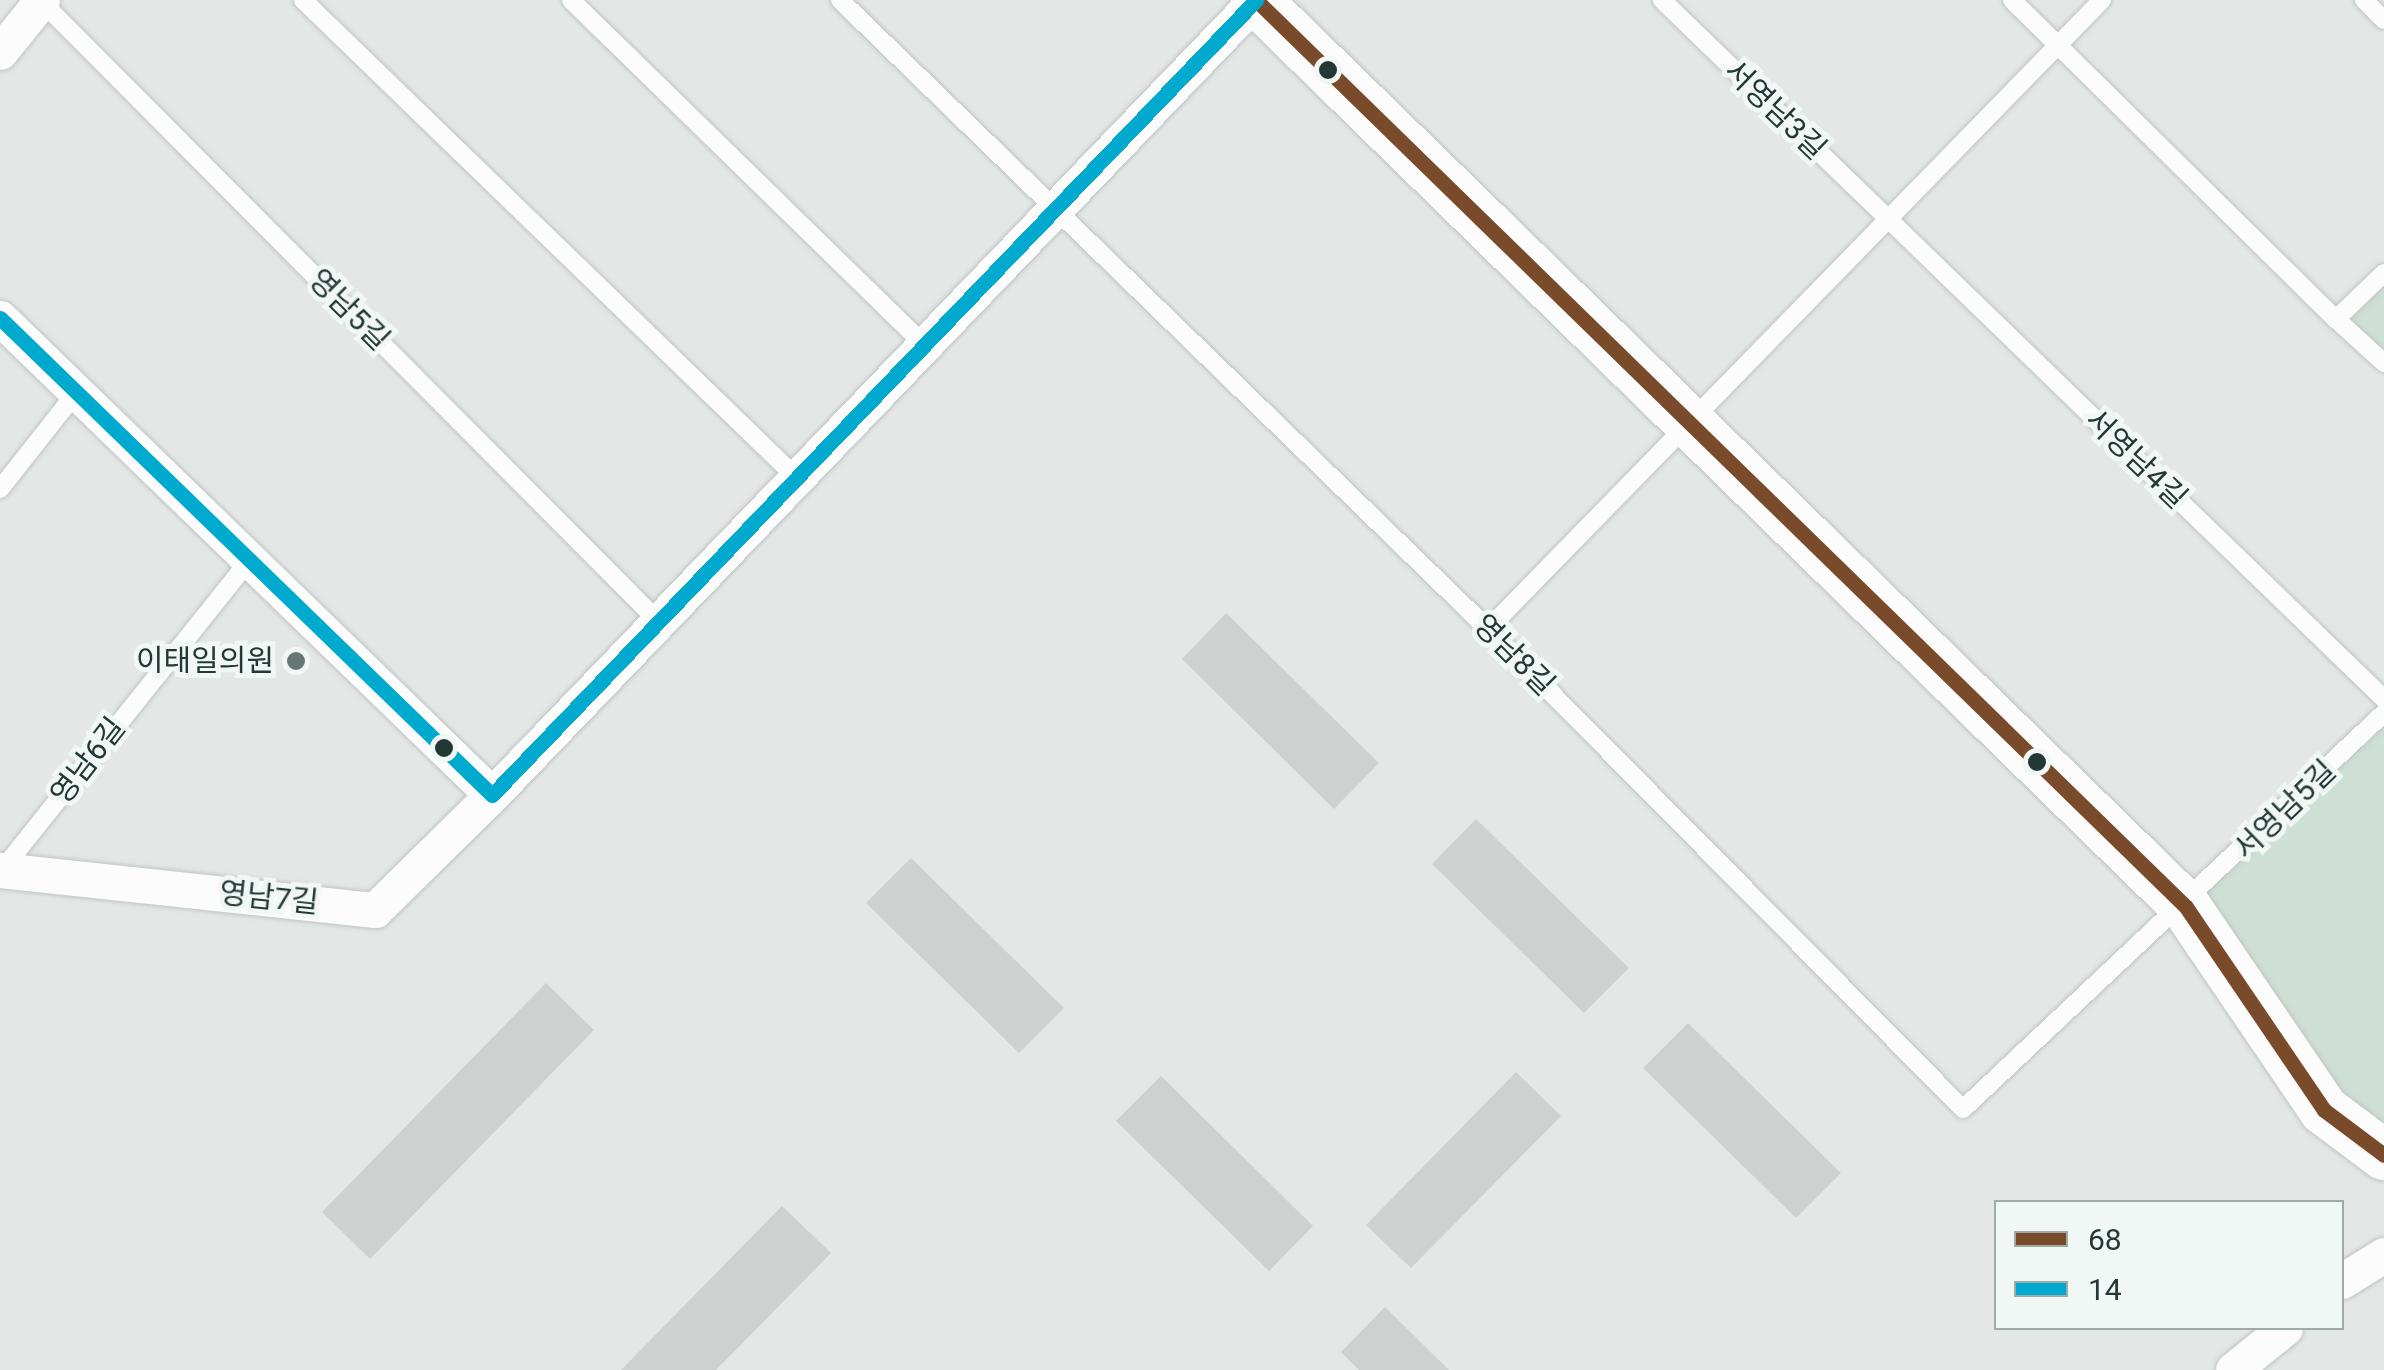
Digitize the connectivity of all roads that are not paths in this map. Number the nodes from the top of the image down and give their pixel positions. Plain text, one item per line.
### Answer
1 (42, 0) edge
2 (304, 0) edge
3 (571, 0) edge
4 (840, 0) edge
5 (1256, 0) edge
6 (1662, 0) edge
7 (2012, 0) edge
8 (2102, 0) edge
9 (2364, 0) edge
10 (2384, 20) edge
11 (2058, 46) junction
12 (0, 52) edge
13 (1054, 212) junction
14 (1888, 219) junction
15 (2384, 273) edge
16 (0, 318) edge
17 (2336, 319) junction
18 (922, 342) junction
19 (2384, 363) edge
20 (75, 394) junction
21 (1686, 426) junction
22 (797, 478) junction
23 (0, 490) edge
24 (250, 559) junction
25 (656, 619) junction
26 (1488, 629) junction
27 (2384, 699) edge
28 (2384, 712) edge
29 (492, 794) junction
30 (1, 870) edge
31 (2186, 907) junction
32 (1964, 1109) joint
33 (2384, 1155) edge
34 (2384, 1255) edge
35 (2344, 1280) edge
36 (2283, 1330) edge
37 (2233, 1370) edge

1 - 12 street, 영남5길
1 - 25 lane, 영남5길
2 - 22 lane
3 - 18 lane
4 - 13 lane
5 - 13 street
5 - 21 street
6 - 14 lane, 서영남3길
7 - 11 lane
8 - 11 lane
9 - 10 lane
11 - 14 lane
11 - 17 lane
13 - 18 street
13 - 26 lane, 영남8길
14 - 21 lane
14 - 27 lane, 서영남4길
15 - 17 lane
16 - 20 street
17 - 19 lane
18 - 22 street
20 - 23 lane
20 - 24 street
21 - 26 lane
21 - 31 street
22 - 25 street
24 - 29 street
24 - 30 lane, 영남6길
25 - 29 street
26 - 32 lane, 영남8길
28 - 31 lane, 서영남5길
29 - 30 street, 영남7길
31 - 32 lane, 서영남5길
31 - 33 street
34 - 35 street
36 - 37 street

